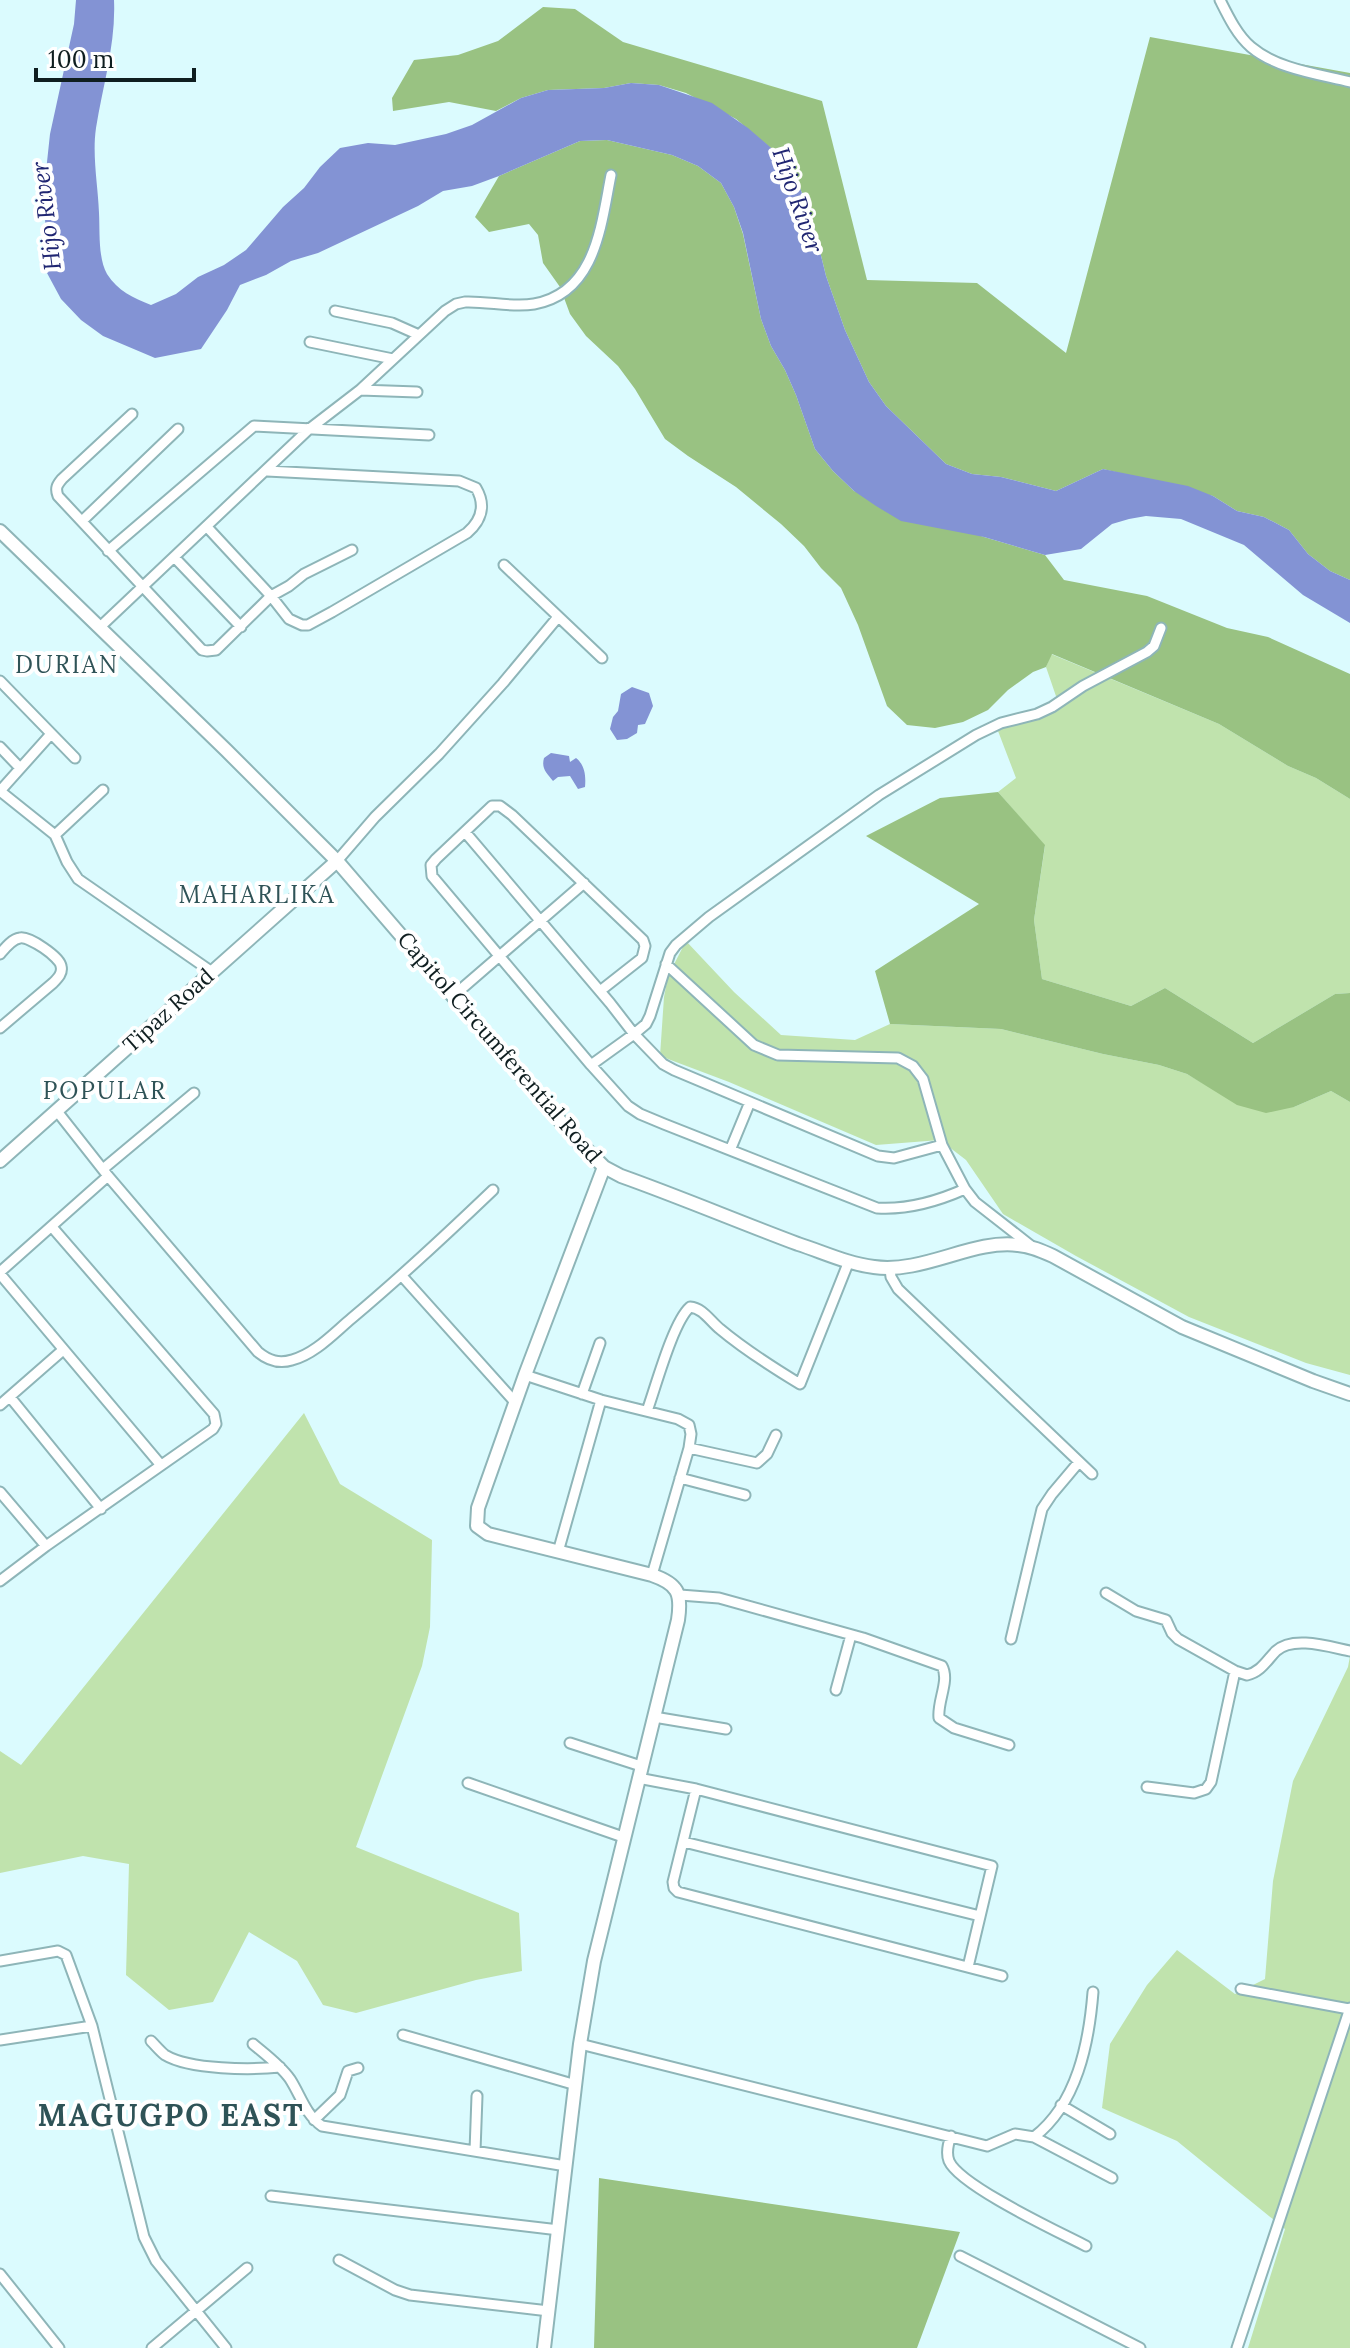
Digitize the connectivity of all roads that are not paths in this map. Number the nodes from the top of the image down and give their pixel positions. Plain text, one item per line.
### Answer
1 (1220, 0) edge
2 (1350, 82) edge
3 (611, 175) dead end
4 (335, 311) dead end
5 (419, 335) junction
6 (310, 342) dead end
7 (393, 359) junction
8 (360, 390) junction
9 (417, 392) dead end
10 (132, 414) dead end
11 (178, 429) dead end
12 (308, 430) junction
13 (429, 435) dead end
14 (267, 471) junction
15 (82, 521) junction
16 (207, 527) junction
17 (1, 535) edge
18 (352, 550) dead end
19 (108, 551) junction
20 (175, 558) junction
21 (504, 565) dead end
22 (142, 588) junction
23 (271, 596) junction
24 (558, 617) junction
25 (100, 627) junction
26 (241, 627) junction
27 (1161, 628) dead end
28 (602, 658) dead end
29 (0, 681) edge
30 (51, 734) junction
31 (0, 747) edge
32 (75, 758) dead end
33 (20, 768) junction
34 (103, 790) dead end
35 (0, 791) edge
36 (465, 832) junction
37 (55, 835) junction
38 (337, 861) junction
39 (584, 883) junction
40 (541, 922) junction
41 (0, 954) edge
42 (501, 955) junction
43 (666, 964) junction
44 (212, 972) junction
45 (600, 991) junction
46 (452, 997) junction
47 (0, 1028) edge
48 (634, 1034) junction
49 (591, 1065) junction
50 (194, 1093) dead end
51 (750, 1102) junction
52 (56, 1110) junction
53 (942, 1145) junction
54 (731, 1148) junction
55 (0, 1161) edge
56 (604, 1167) junction
57 (106, 1172) junction
58 (965, 1189) junction
59 (493, 1190) dead end
60 (52, 1227) junction
61 (1033, 1247) junction
62 (849, 1261) junction
63 (890, 1269) junction
64 (0, 1273) edge
65 (402, 1276) junction
66 (600, 1343) dead end
67 (63, 1350) junction
68 (525, 1375) junction
69 (582, 1394) junction
70 (1350, 1394) edge
71 (10, 1397) junction
72 (601, 1400) junction
73 (515, 1402) junction
74 (0, 1405) edge
75 (647, 1411) junction
76 (776, 1435) dead end
77 (689, 1448) junction
78 (1079, 1462) junction
79 (160, 1464) junction
80 (1092, 1474) dead end
81 (680, 1478) junction
82 (0, 1492) edge
83 (745, 1495) dead end
84 (101, 1509) junction
85 (46, 1546) junction
86 (558, 1552) junction
87 (652, 1575) junction
88 (0, 1581) edge
89 (1106, 1593) dead end
90 (680, 1595) junction
91 (851, 1635) junction
92 (1011, 1639) dead end
93 (1350, 1651) edge
94 (1235, 1671) junction
95 (836, 1690) dead end
96 (654, 1717) junction
97 (726, 1729) dead end
98 (570, 1743) dead end
99 (1009, 1745) dead end
100 (640, 1772) junction
101 (468, 1783) dead end
102 (1147, 1787) dead end
103 (696, 1789) junction
104 (623, 1837) junction
105 (684, 1842) junction
106 (980, 1916) junction
107 (0, 1961) edge
108 (968, 1967) junction
109 (1002, 1976) dead end
110 (1241, 1989) dead end
111 (1093, 1992) dead end
112 (1350, 2009) edge
113 (92, 2026) junction
114 (403, 2035) dead end
115 (0, 2040) edge
116 (151, 2041) dead end
117 (253, 2044) dead end
118 (580, 2044) junction
119 (280, 2067) junction
120 (358, 2068) dead end
121 (576, 2085) junction
122 (477, 2096) dead end
123 (1061, 2105) junction
124 (314, 2120) junction
125 (1110, 2134) dead end
126 (951, 2136) junction
127 (1034, 2137) junction
128 (475, 2151) junction
129 (566, 2166) junction
130 (1112, 2178) dead end
131 (271, 2196) dead end
132 (559, 2230) junction
133 (1086, 2246) dead end
134 (960, 2256) dead end
135 (339, 2260) dead end
136 (247, 2268) dead end
137 (0, 2274) edge
138 (196, 2311) junction
139 (549, 2311) junction
140 (59, 2348) edge
141 (152, 2348) edge
142 (226, 2348) edge
143 (544, 2348) edge
144 (1140, 2348) edge
145 (1237, 2348) edge

1 - 2 street
3 - 5 street
4 - 5 street
5 - 7 street
6 - 7 street
7 - 8 street
8 - 9 street
8 - 12 street
10 - 15 street
11 - 15 street
12 - 13 street
12 - 14 street
12 - 19 street
14 - 16 street
14 - 23 street
15 - 19 street
16 - 20 street
16 - 23 street
17 - 25 street, Capitol Circumferential Road
18 - 23 street
19 - 22 street
20 - 22 street
20 - 26 street
21 - 24 street
22 - 25 street
22 - 26 street
23 - 26 street
24 - 28 street
24 - 38 street
25 - 38 street, Capitol Circumferential Road
27 - 43 street
29 - 30 street
30 - 32 street
30 - 33 street
31 - 33 street
33 - 35 street
34 - 37 street
35 - 37 street
36 - 39 street
36 - 40 street
36 - 42 street
37 - 44 street
38 - 44 street, Tipaz Road
38 - 46 street, Capitol Circumferential Road
39 - 40 street
39 - 45 street
40 - 42 street
40 - 45 street
41 - 47 street
42 - 46 street
42 - 49 street
43 - 48 street
43 - 53 street
44 - 52 street, Tipaz Road
45 - 48 street
46 - 56 street, Capitol Circumferential Road
48 - 49 street
48 - 51 street
49 - 54 street
50 - 57 street
51 - 53 street
51 - 54 street
52 - 55 street, Tipaz Road
52 - 57 street
53 - 58 street
54 - 58 street
56 - 62 street, Capitol Circumferential Road
56 - 68 street
57 - 60 street
57 - 65 street
58 - 61 street
59 - 65 street
60 - 64 street
60 - 79 street
61 - 63 street, Capitol Circumferential Road
61 - 70 street, Capitol Circumferential Road
62 - 63 street, Capitol Circumferential Road
62 - 75 street
63 - 78 street
64 - 67 street
65 - 73 street
66 - 69 street
67 - 71 street
67 - 79 street
68 - 69 street
68 - 73 street
69 - 72 street
71 - 74 street
71 - 84 street
72 - 75 street
72 - 86 street
73 - 86 street
75 - 77 street
76 - 77 street
77 - 81 street
78 - 80 street
78 - 92 street
79 - 84 street
81 - 83 street
81 - 87 street
82 - 85 street
84 - 85 street
85 - 88 street
86 - 87 street
87 - 90 street
89 - 94 street
90 - 91 street
90 - 96 street
91 - 95 street
91 - 99 street
93 - 94 street
94 - 102 street
96 - 97 street
96 - 100 street
98 - 100 street
100 - 103 street
100 - 104 street
101 - 104 street
103 - 105 street
103 - 106 street
104 - 118 street
105 - 106 street
105 - 108 street
106 - 108 street
107 - 113 street
108 - 109 street
110 - 112 street
111 - 123 street
112 - 145 street
113 - 115 street
113 - 138 street
114 - 121 street
116 - 119 street
117 - 119 street
118 - 121 street
118 - 126 street
119 - 124 street
120 - 124 street
121 - 129 street
122 - 128 street
123 - 125 street
123 - 127 street
124 - 128 street
126 - 127 street
126 - 133 street
127 - 130 street
128 - 129 street
129 - 132 street
131 - 132 street
132 - 139 street
134 - 144 street
135 - 139 street
136 - 138 street
137 - 140 street
138 - 141 street
138 - 142 street
139 - 143 street

